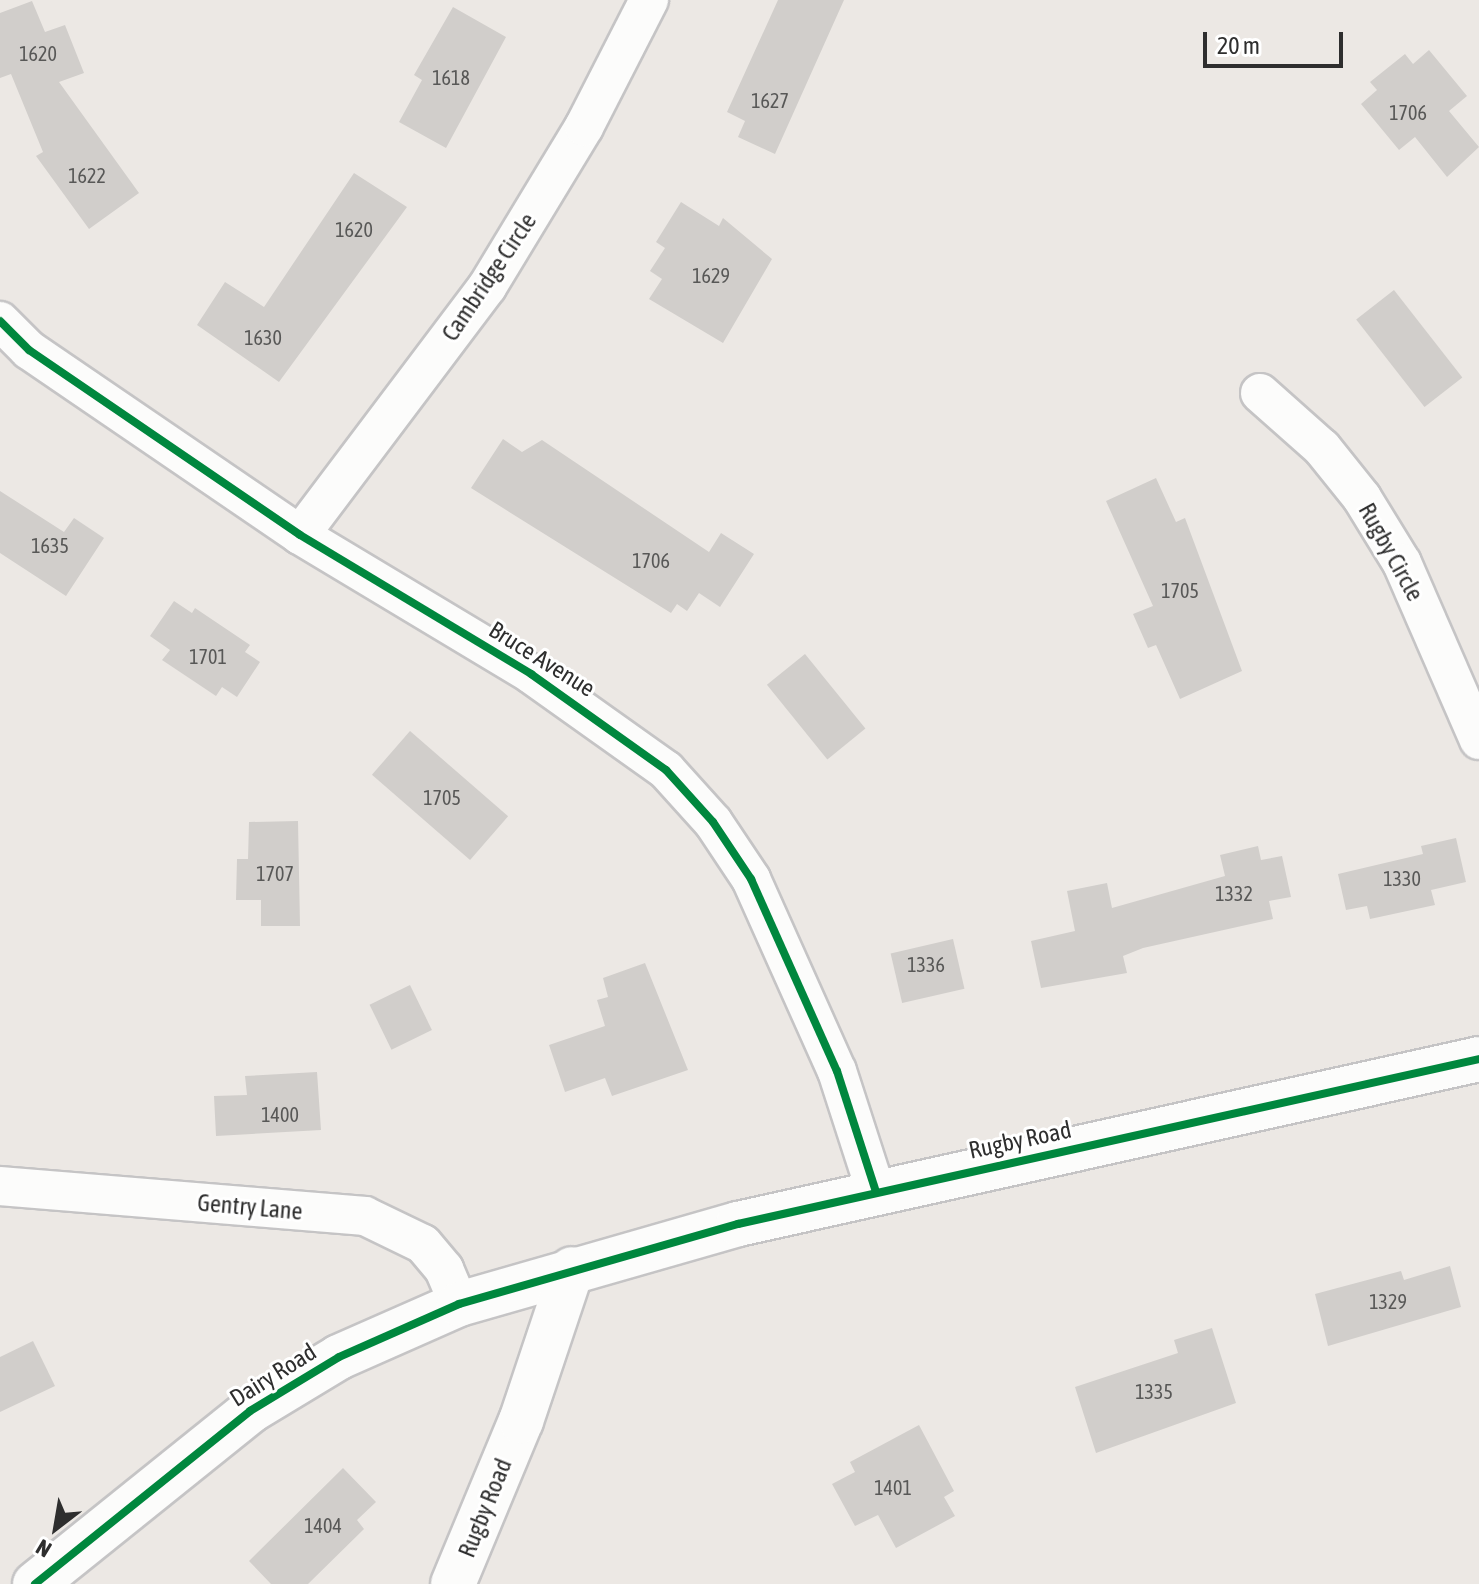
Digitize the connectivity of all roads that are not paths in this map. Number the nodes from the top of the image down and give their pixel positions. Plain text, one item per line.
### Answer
1 (649, 0) edge
2 (0, 321) edge
3 (1260, 393) dead end
4 (300, 535) junction
5 (1479, 740) edge
6 (1479, 1059) edge
7 (0, 1186) edge
8 (876, 1192) junction
9 (572, 1269) junction
10 (459, 1304) junction
11 (35, 1584) edge
12 (453, 1584) edge

1 - 4 street, Cambridge Circle
2 - 4 street, Bruce Avenue
3 - 5 street, Rugby Circle
4 - 8 street, Bruce Avenue
6 - 8 street, Rugby Road
7 - 10 street, Gentry Lane
8 - 9 street, Rugby Road
9 - 10 street, Dairy Road
9 - 12 street, Rugby Road
10 - 11 street, Dairy Road

